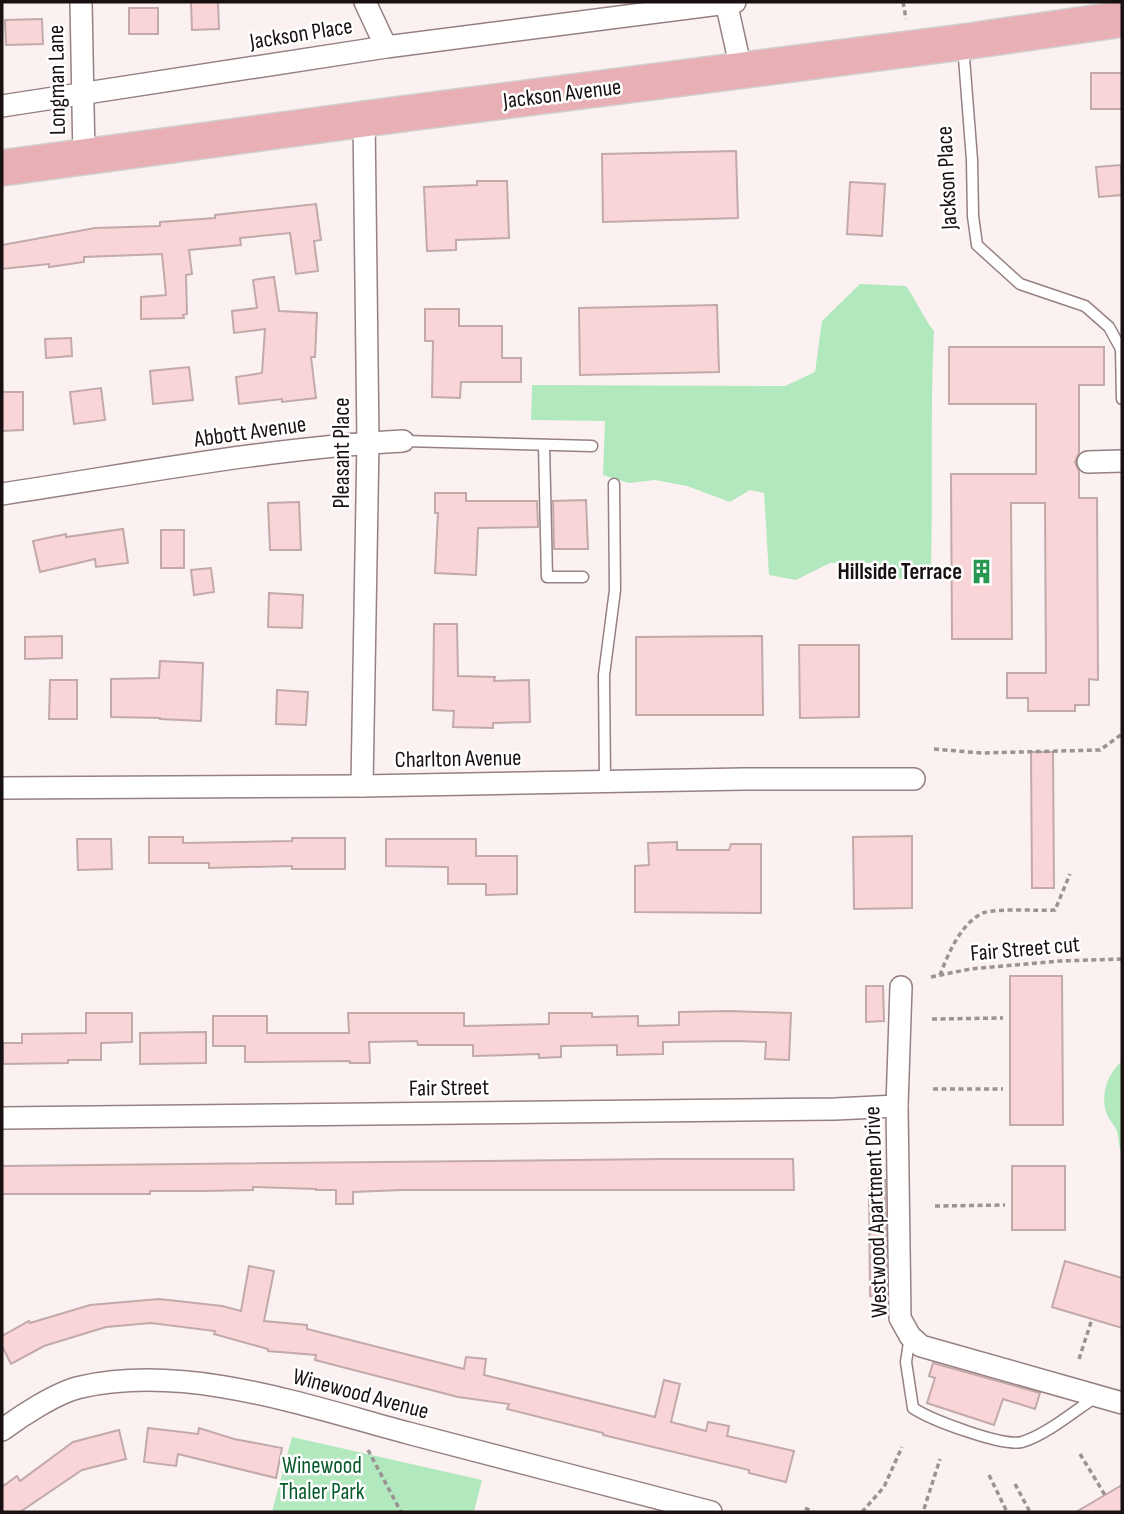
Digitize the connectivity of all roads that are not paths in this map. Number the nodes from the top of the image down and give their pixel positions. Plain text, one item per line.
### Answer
1 (81, 2) edge
2 (365, 2) edge
3 (729, 2) edge
4 (1122, 19) edge
5 (963, 42) junction
6 (386, 47) junction
7 (741, 69) junction
8 (81, 94) junction
9 (2, 106) edge
10 (364, 119) junction
11 (84, 158) junction
12 (2, 168) edge
13 (1122, 399) edge
14 (403, 441) joint
15 (368, 442) junction
16 (544, 445) junction
17 (592, 446) dead end
18 (1122, 461) edge
19 (1088, 462) dead end
20 (614, 484) dead end
21 (2, 494) edge
22 (583, 577) dead end
23 (914, 779) dead end
24 (605, 782) junction
25 (362, 786) junction
26 (2, 788) edge
27 (901, 987) dead end
28 (897, 1106) junction
29 (2, 1118) edge
30 (910, 1336) junction
31 (1097, 1396) junction
32 (1122, 1403) edge
33 (2, 1430) edge
34 (711, 1512) edge

1 - 8 street, Longman Lane
2 - 6 street
3 - 6 street, Jackson Place
3 - 7 street
4 - 5 main road, Jackson Avenue
5 - 7 main road, Jackson Avenue
5 - 13 lane, Jackson Place
6 - 8 street, Jackson Place
7 - 10 main road, Jackson Avenue
8 - 9 street, Jackson Place
8 - 11 street, Longman Lane
10 - 11 main road, Jackson Avenue
10 - 15 street, Pleasant Place
11 - 12 main road, Jackson Avenue
14 - 15 street, Abbott Avenue
14 - 16 lane, Abbott Avenue
15 - 21 street, Abbott Avenue
15 - 25 street, Pleasant Place
16 - 17 lane, Abbott Avenue
16 - 22 lane
18 - 19 street
20 - 24 lane
23 - 24 street, Charlton Avenue
24 - 25 street, Charlton Avenue
25 - 26 street, Charlton Avenue
27 - 28 street, Westwood Apartment Drive
28 - 29 street, Fair Street
28 - 30 street, Westwood Apartment Drive
30 - 31 street, Westwood Apartment Drive
30 - 31 lane
31 - 32 street, Westwood Apartment Drive
33 - 34 street, Winewood Avenue

